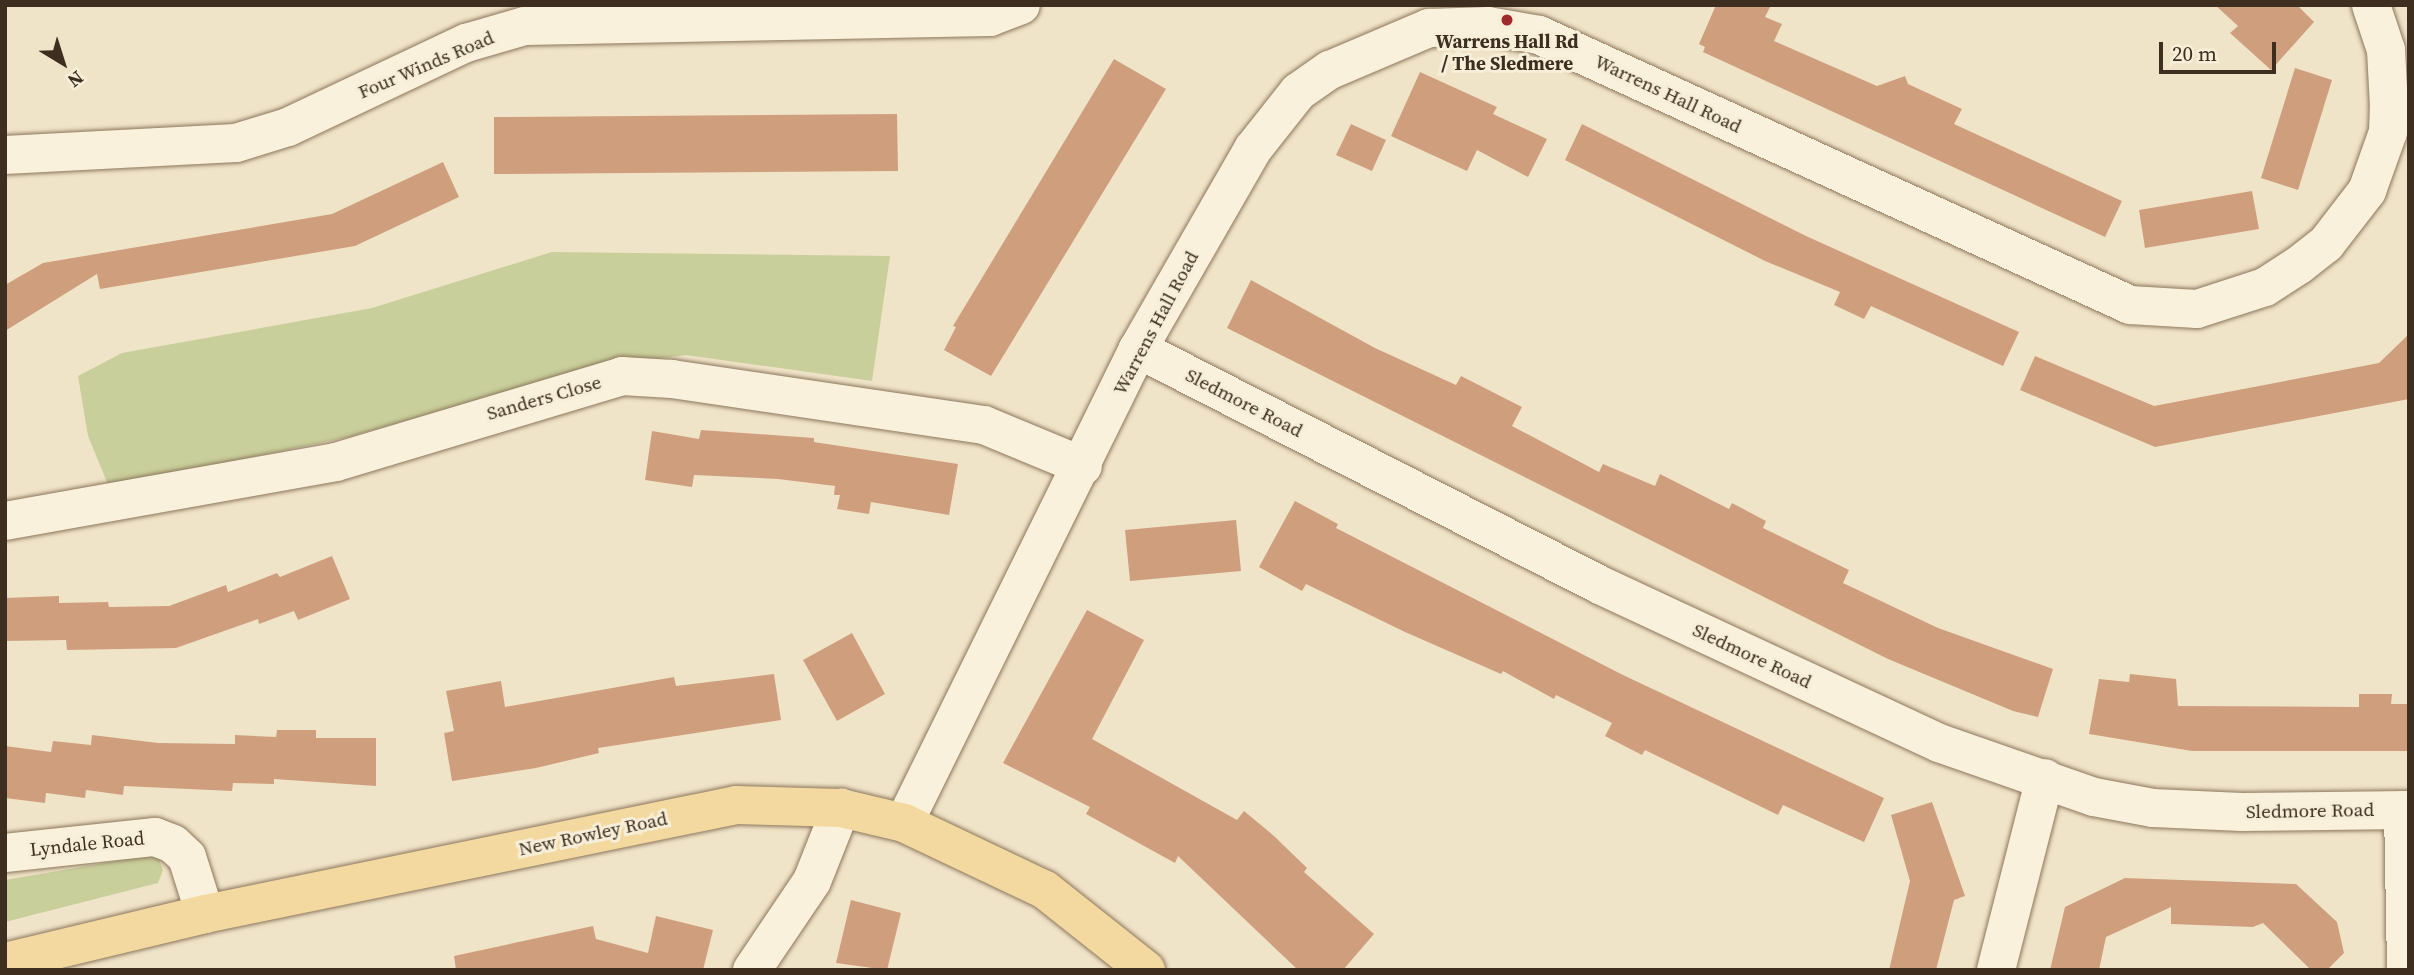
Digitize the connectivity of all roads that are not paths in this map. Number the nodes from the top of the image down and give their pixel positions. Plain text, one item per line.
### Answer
1 (1021, 5) edge
2 (2371, 5) edge
3 (1543, 20) edge
4 (5, 155) edge
5 (1138, 349) junction
6 (1083, 467) junction
7 (5, 521) edge
8 (2045, 778) junction
9 (841, 808) junction
10 (2406, 810) edge
11 (904, 824) junction
12 (5, 853) edge
13 (205, 914) junction
14 (5, 962) edge
15 (752, 970) edge
16 (1146, 970) edge
17 (1996, 970) edge
18 (2406, 970) edge

1 - 4 street, Four Winds Road
2 - 3 street, Warrens Hall Road
3 - 5 street, Warrens Hall Road
5 - 6 street, Warrens Hall Road
5 - 8 street, Sledmore Road
6 - 7 street, Sanders Close
6 - 11 street, Warrens Hall Road
8 - 10 street, Sledmore Road
8 - 17 street
9 - 11 main road, New Rowley Road
9 - 13 main road, New Rowley Road
9 - 15 street
10 - 18 street
11 - 16 main road, New Rowley Road
12 - 13 street, Lyndale Road
13 - 14 main road, New Rowley Road

